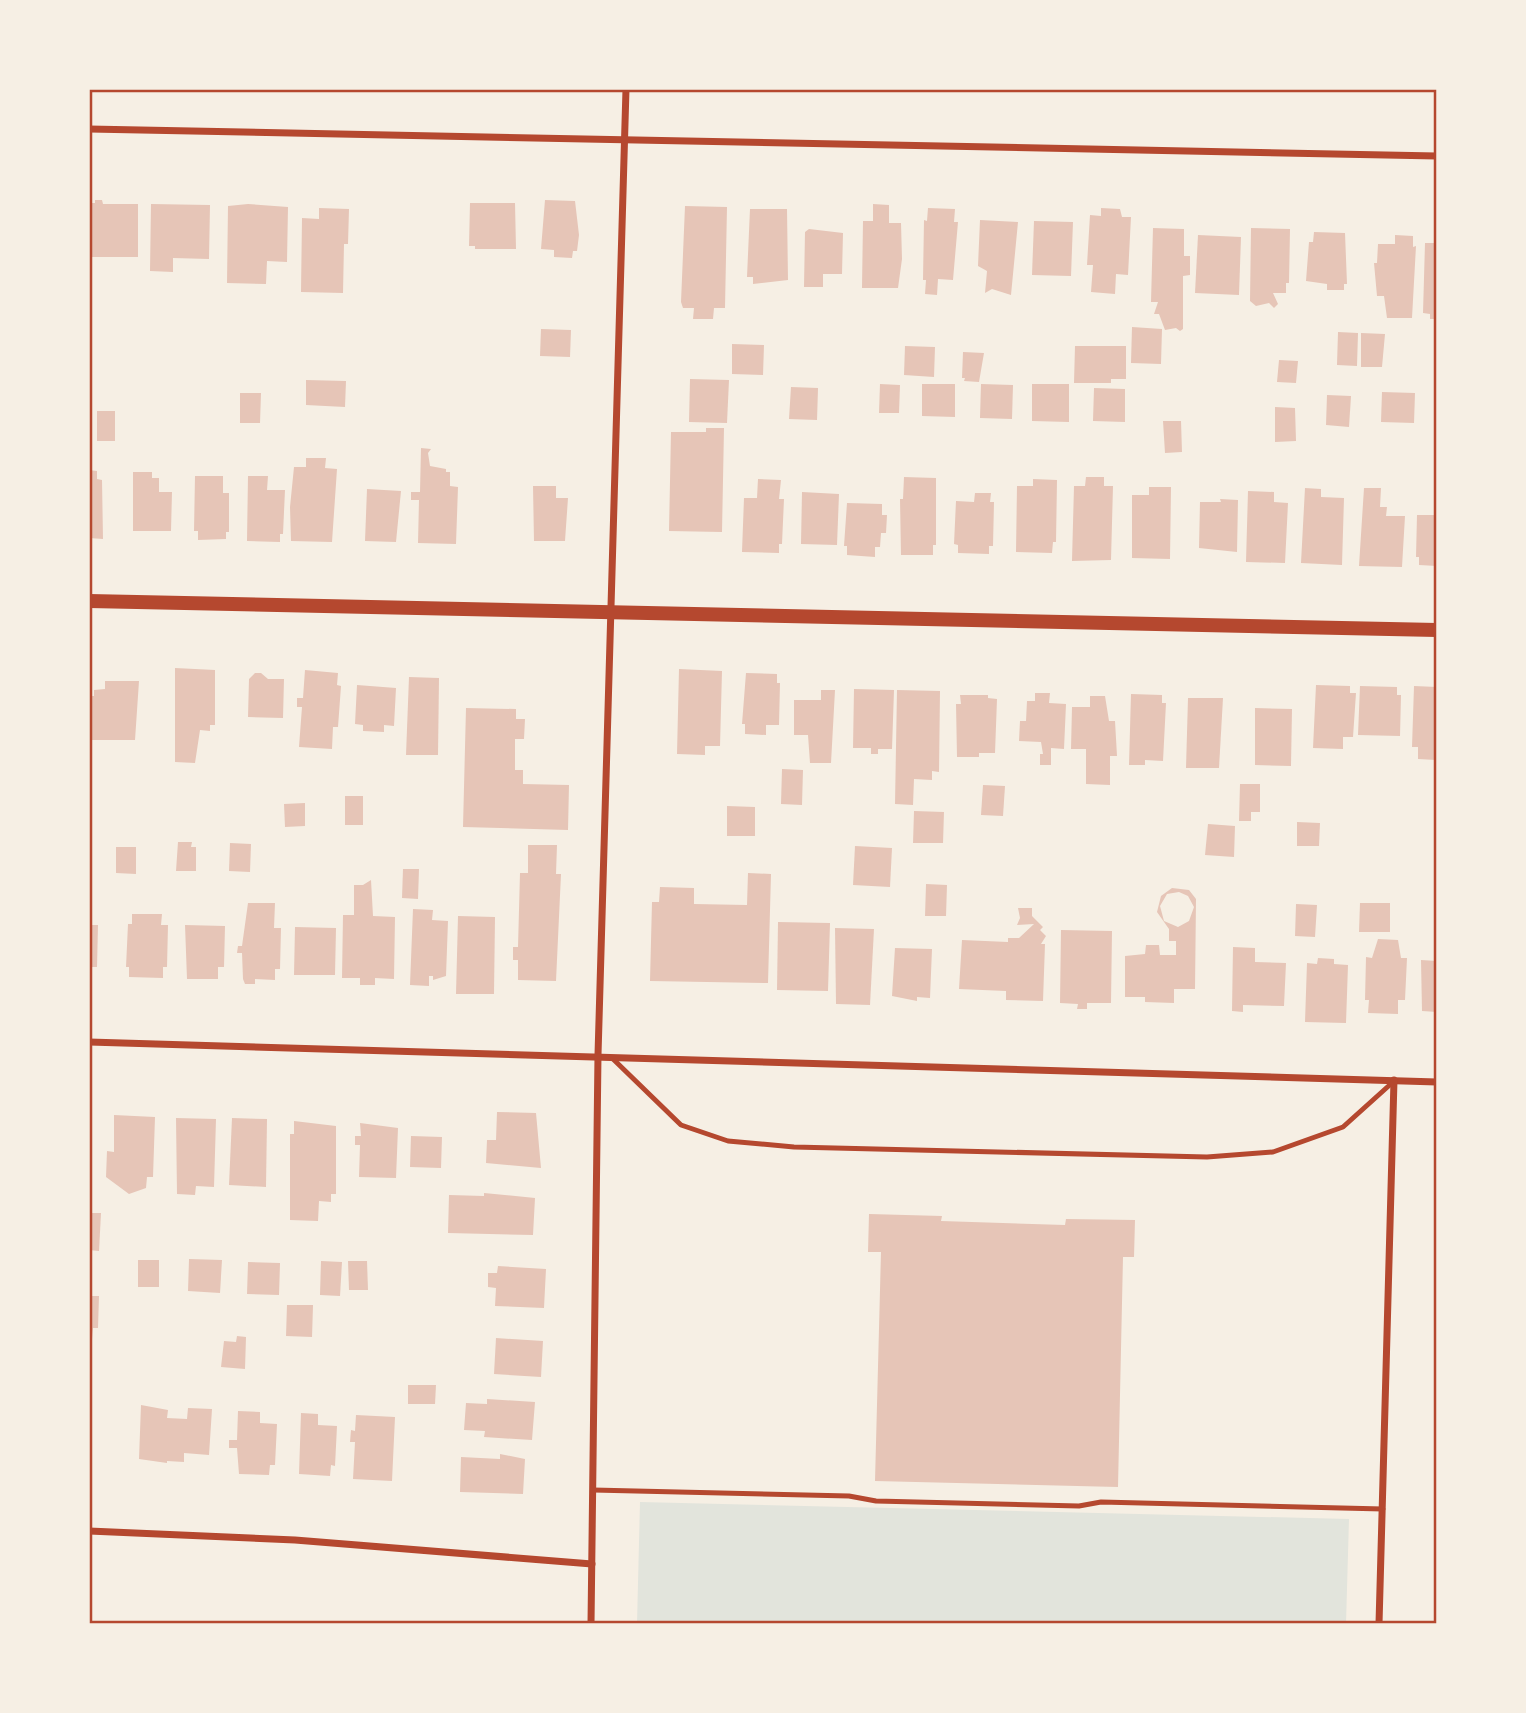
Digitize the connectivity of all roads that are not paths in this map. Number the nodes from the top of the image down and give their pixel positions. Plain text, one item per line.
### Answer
1 (626, 89) edge
2 (89, 129) edge
3 (625, 139) junction
4 (1437, 156) edge
5 (89, 601) edge
6 (613, 611) junction
7 (1437, 630) edge
8 (89, 1042) edge
9 (598, 1055) junction
10 (610, 1055) junction
11 (1394, 1080) junction
12 (1437, 1082) edge
13 (593, 1490) junction
14 (1383, 1508) junction
15 (89, 1531) edge
16 (592, 1564) junction
17 (591, 1624) edge
18 (1379, 1624) edge

1 - 3 street
2 - 3 street
3 - 4 street
3 - 6 street
5 - 6 main road
6 - 7 main road
6 - 9 street
8 - 9 street
9 - 10 street
9 - 13 street
10 - 11 street
10 - 11 lane
11 - 12 street
11 - 14 street
13 - 14 lane
13 - 16 street
14 - 18 street
15 - 16 street
16 - 17 street

